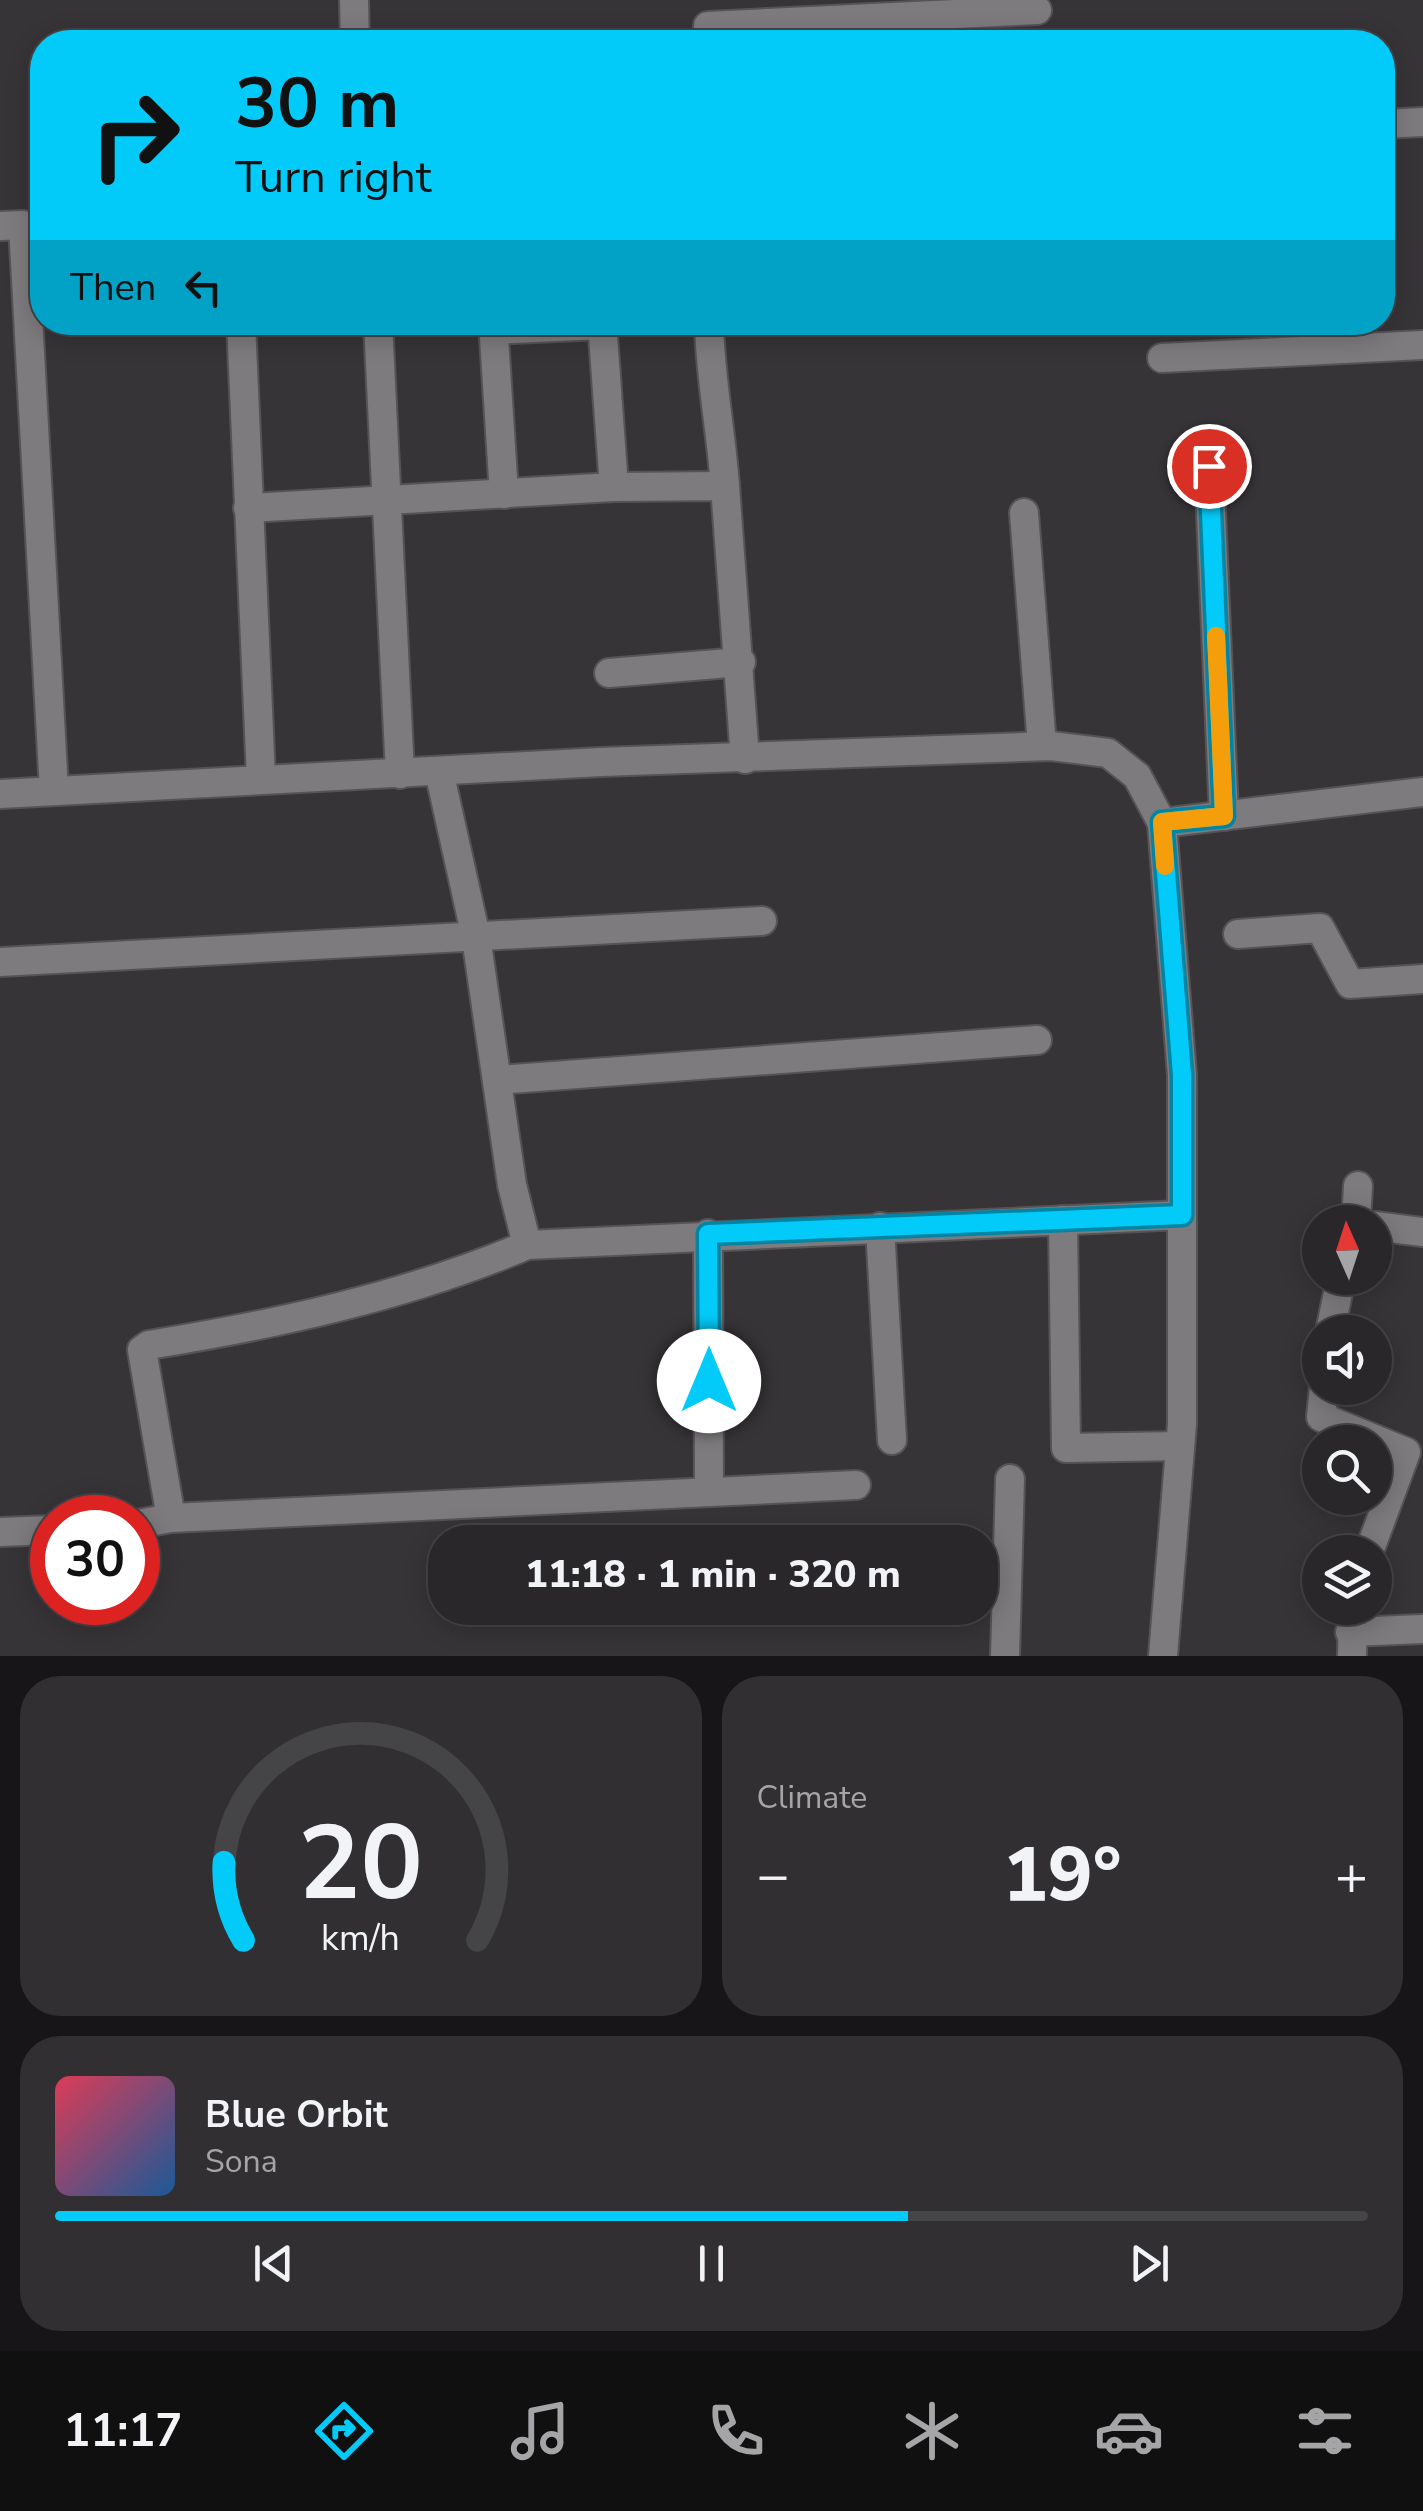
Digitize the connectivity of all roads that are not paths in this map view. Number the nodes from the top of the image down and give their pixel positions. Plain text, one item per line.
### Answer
1 (354, 0) edge
2 (1037, 10) dead end
3 (708, 23) edge
4 (355, 30) edge
5 (1423, 122) edge
6 (1395, 123) edge
7 (22, 225) edge
8 (241, 335) edge
9 (379, 335) edge
10 (494, 335) edge
11 (603, 335) edge
12 (709, 335) edge
13 (1423, 345) edge
14 (1162, 358) dead end
15 (1209, 466) dead end
16 (614, 486) junction
17 (725, 486) junction
18 (504, 494) junction
19 (388, 502) junction
20 (248, 508) junction
21 (1024, 513) dead end
22 (741, 662) junction
23 (609, 674) dead end
24 (1042, 746) junction
25 (745, 759) junction
26 (440, 771) junction
27 (400, 774) junction
28 (261, 778) junction
29 (54, 790) junction
30 (1423, 792) edge
31 (0, 794) edge
32 (1224, 816) junction
33 (1162, 822) junction
34 (762, 921) dead end
35 (1238, 934) dead end
36 (476, 937) junction
37 (0, 962) edge
38 (1423, 979) edge
39 (1038, 1040) dead end
40 (497, 1080) junction
41 (1358, 1186) dead end
42 (1357, 1205) edge
43 (1182, 1215) junction
44 (1064, 1220) junction
45 (880, 1227) junction
46 (1392, 1228) edge
47 (1423, 1232) edge
48 (708, 1234) junction
49 (527, 1245) junction
50 (1322, 1405) edge
51 (892, 1440) dead end
52 (1180, 1446) junction
53 (1010, 1479) dead end
54 (856, 1485) dead end
55 (709, 1491) junction
56 (171, 1518) junction
57 (160, 1520) edge
58 (30, 1531) edge
59 (0, 1532) edge
60 (1374, 1535) edge
61 (1423, 1628) edge
62 (1352, 1632) edge
63 (1005, 1656) edge
64 (1163, 1656) edge

1 - 4 street
2 - 3 street
5 - 6 street
7 - 29 street
8 - 20 street
9 - 19 street
10 - 18 street
11 - 16 street
12 - 17 street
13 - 14 street
15 - 32 street
16 - 17 street
16 - 18 street
17 - 22 street
18 - 19 street
19 - 20 street
19 - 27 street
20 - 28 street
21 - 24 street
22 - 23 street
22 - 25 street
24 - 25 street
24 - 33 street
25 - 26 street
26 - 27 street
26 - 36 street
27 - 28 street
28 - 29 street
29 - 31 street
30 - 32 street
32 - 33 street
33 - 43 street
34 - 36 street
35 - 38 street
36 - 37 street
36 - 40 street
39 - 40 street
40 - 49 street
41 - 42 street
43 - 44 street
43 - 52 street
44 - 45 street
44 - 52 street
45 - 48 street
45 - 51 street
46 - 47 street
48 - 49 street
48 - 55 street
49 - 56 street
50 - 60 street
52 - 64 street
53 - 63 street
54 - 55 street
55 - 56 street
56 - 57 street
58 - 59 street
61 - 62 street

